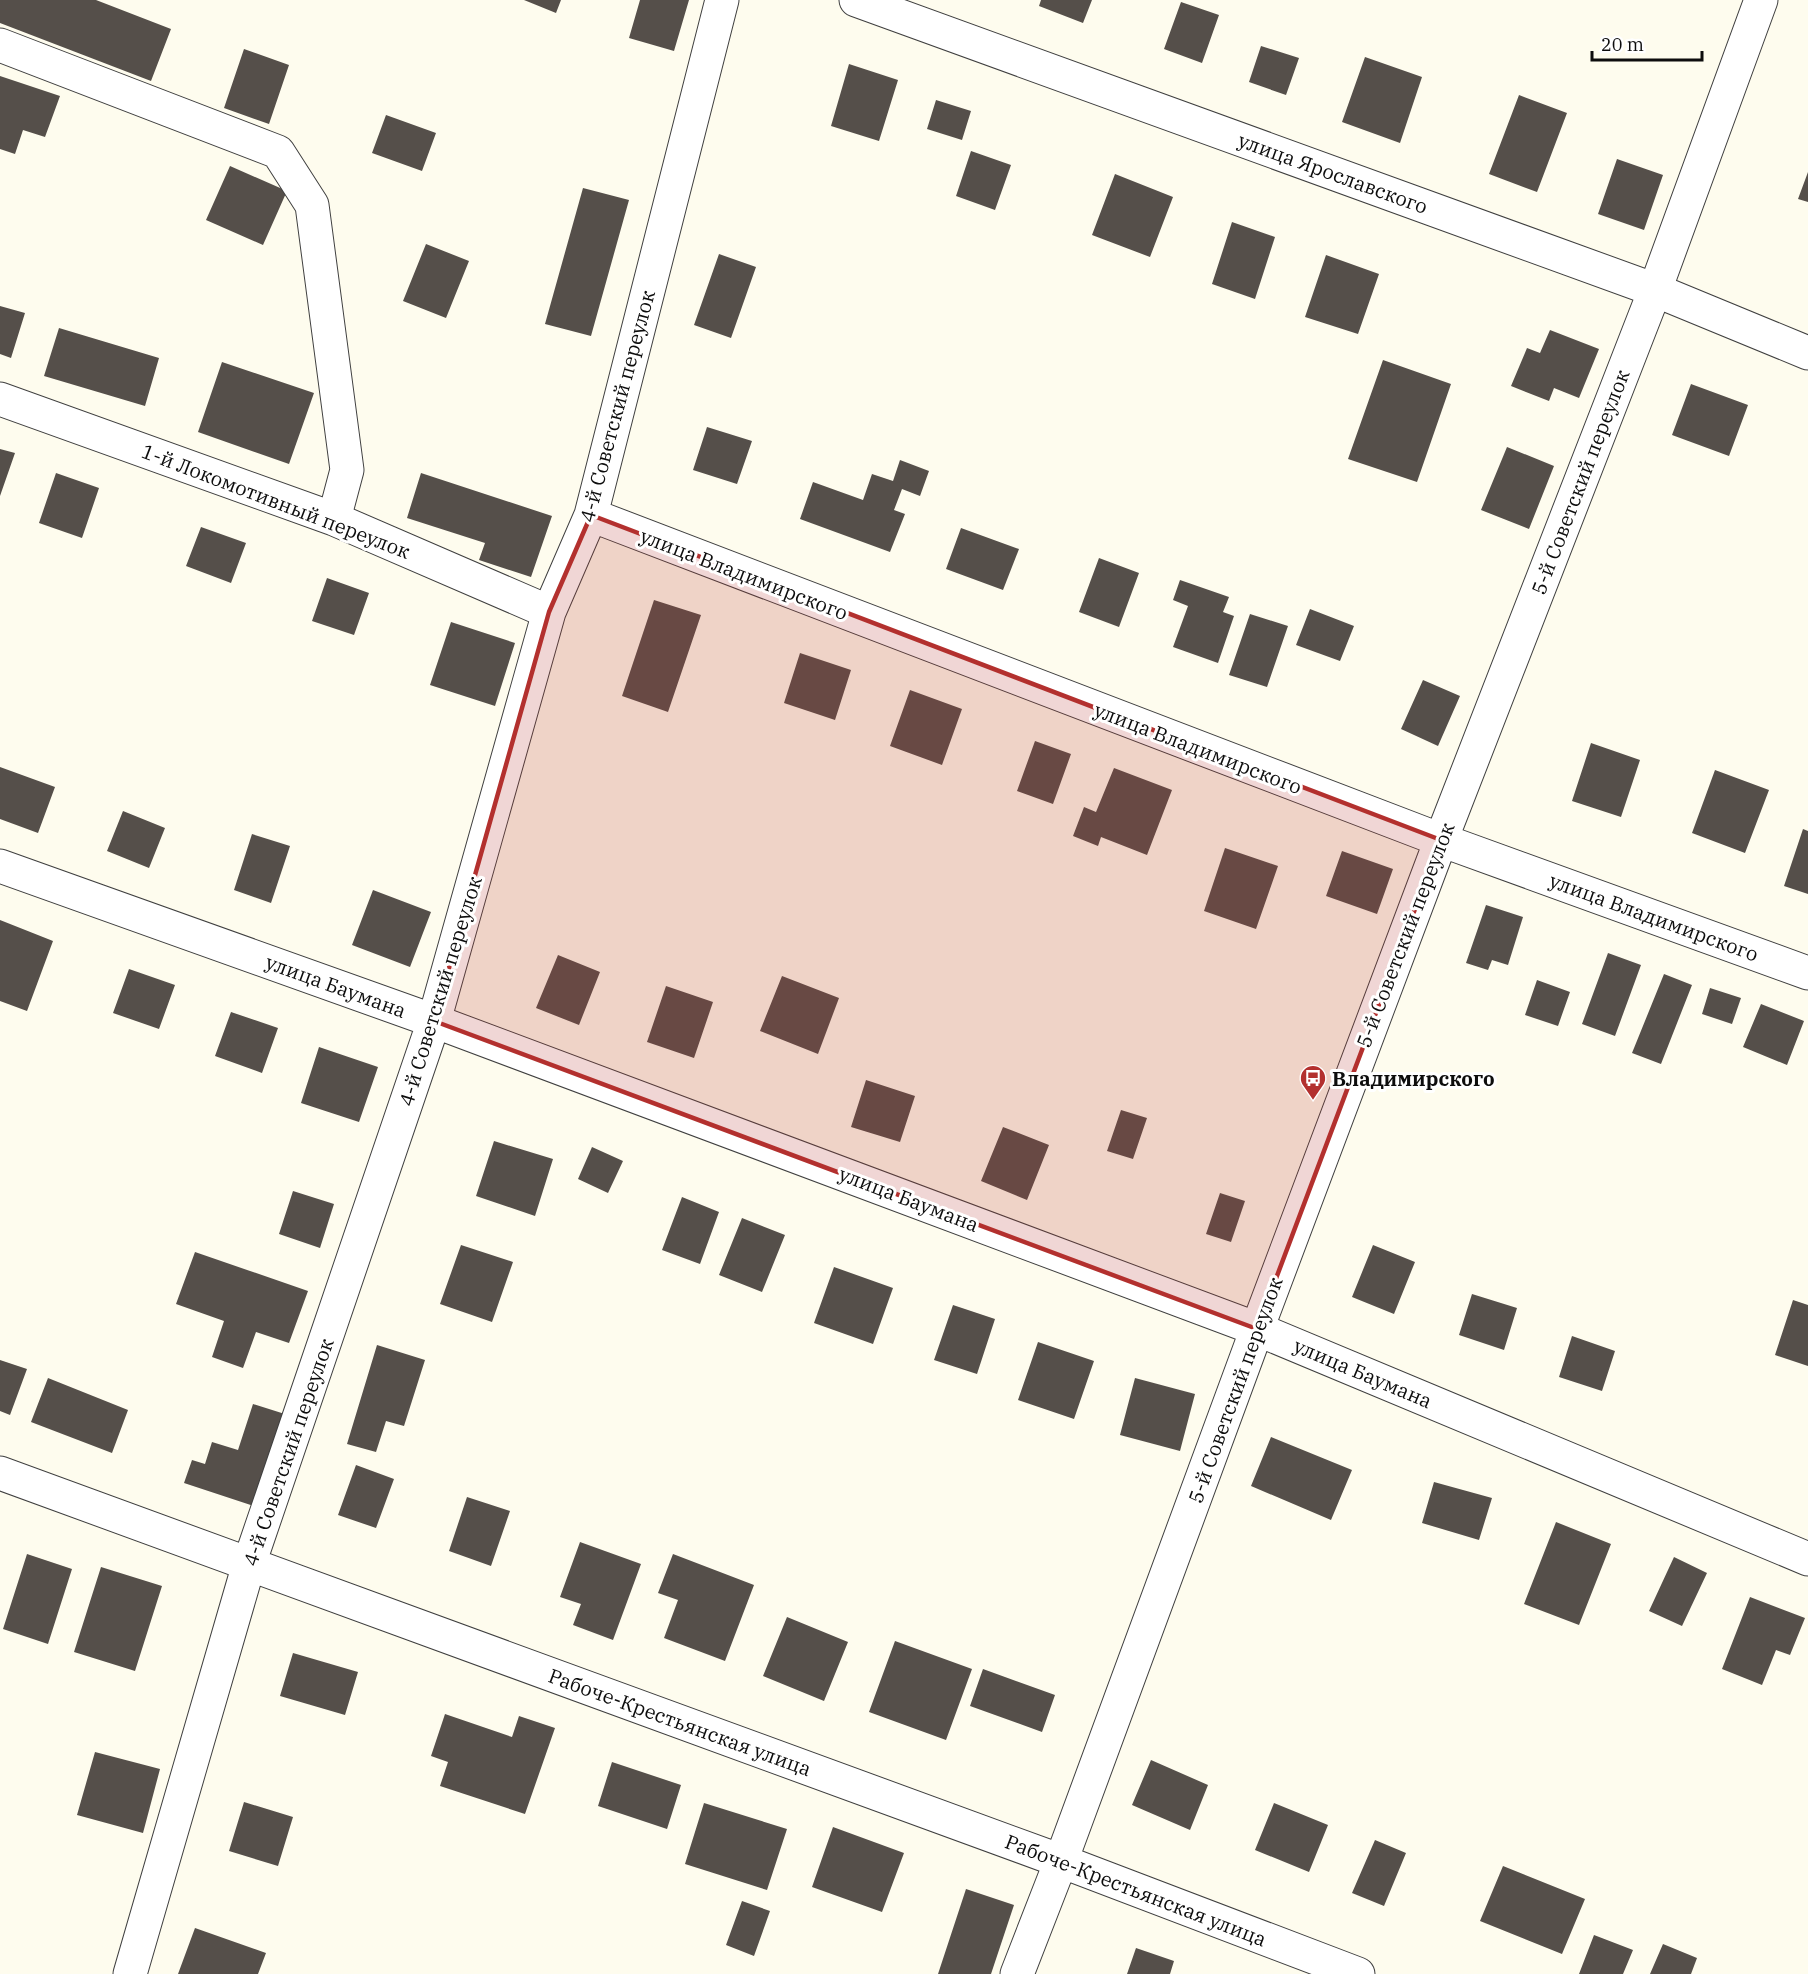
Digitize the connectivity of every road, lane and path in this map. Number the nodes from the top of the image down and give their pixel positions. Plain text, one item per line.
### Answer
1 (722, 0) edge
2 (856, 0) edge
3 (1761, 0) edge
4 (0, 45) edge
5 (1655, 290) junction
6 (1808, 353) edge
7 (0, 399) edge
8 (591, 515) junction
9 (334, 519) junction
10 (549, 612) junction
11 (1441, 840) junction
12 (0, 866) edge
13 (1808, 973) edge
14 (434, 1021) junction
15 (1257, 1329) junction
16 (0, 1473) edge
17 (1808, 1559) edge
18 (249, 1564) junction
19 (1061, 1861) junction
20 (130, 1974) edge
21 (1017, 1974) edge
22 (1358, 1974) edge

1 - 8 street, 4-й Советский переулок
2 - 5 street, улица Ярославского
3 - 5 street, 5-й Советский переулок
4 - 9 street
5 - 6 street, улица Ярославского
5 - 11 street, 5-й Советский переулок
7 - 9 street, 1-й Локомотивный переулок
8 - 10 street, 4-й Советский переулок
8 - 11 street, улица Владимирского
9 - 10 street, 1-й Локомотивный переулок
10 - 14 street, 4-й Советский переулок
11 - 13 street, улица Владимирского
11 - 15 street, 5-й Советский переулок
12 - 14 street, улица Баумана
14 - 15 street, улица Баумана
14 - 18 street, 4-й Советский переулок
15 - 17 street, улица Баумана
15 - 19 street, 5-й Советский переулок
16 - 18 street, Рабоче-Крестьянская улица
18 - 19 street, Рабоче-Крестьянская улица
18 - 20 street, 4-й Советский переулок
19 - 21 street, 5-й Советский переулок
19 - 22 street, Рабоче-Крестьянская улица

